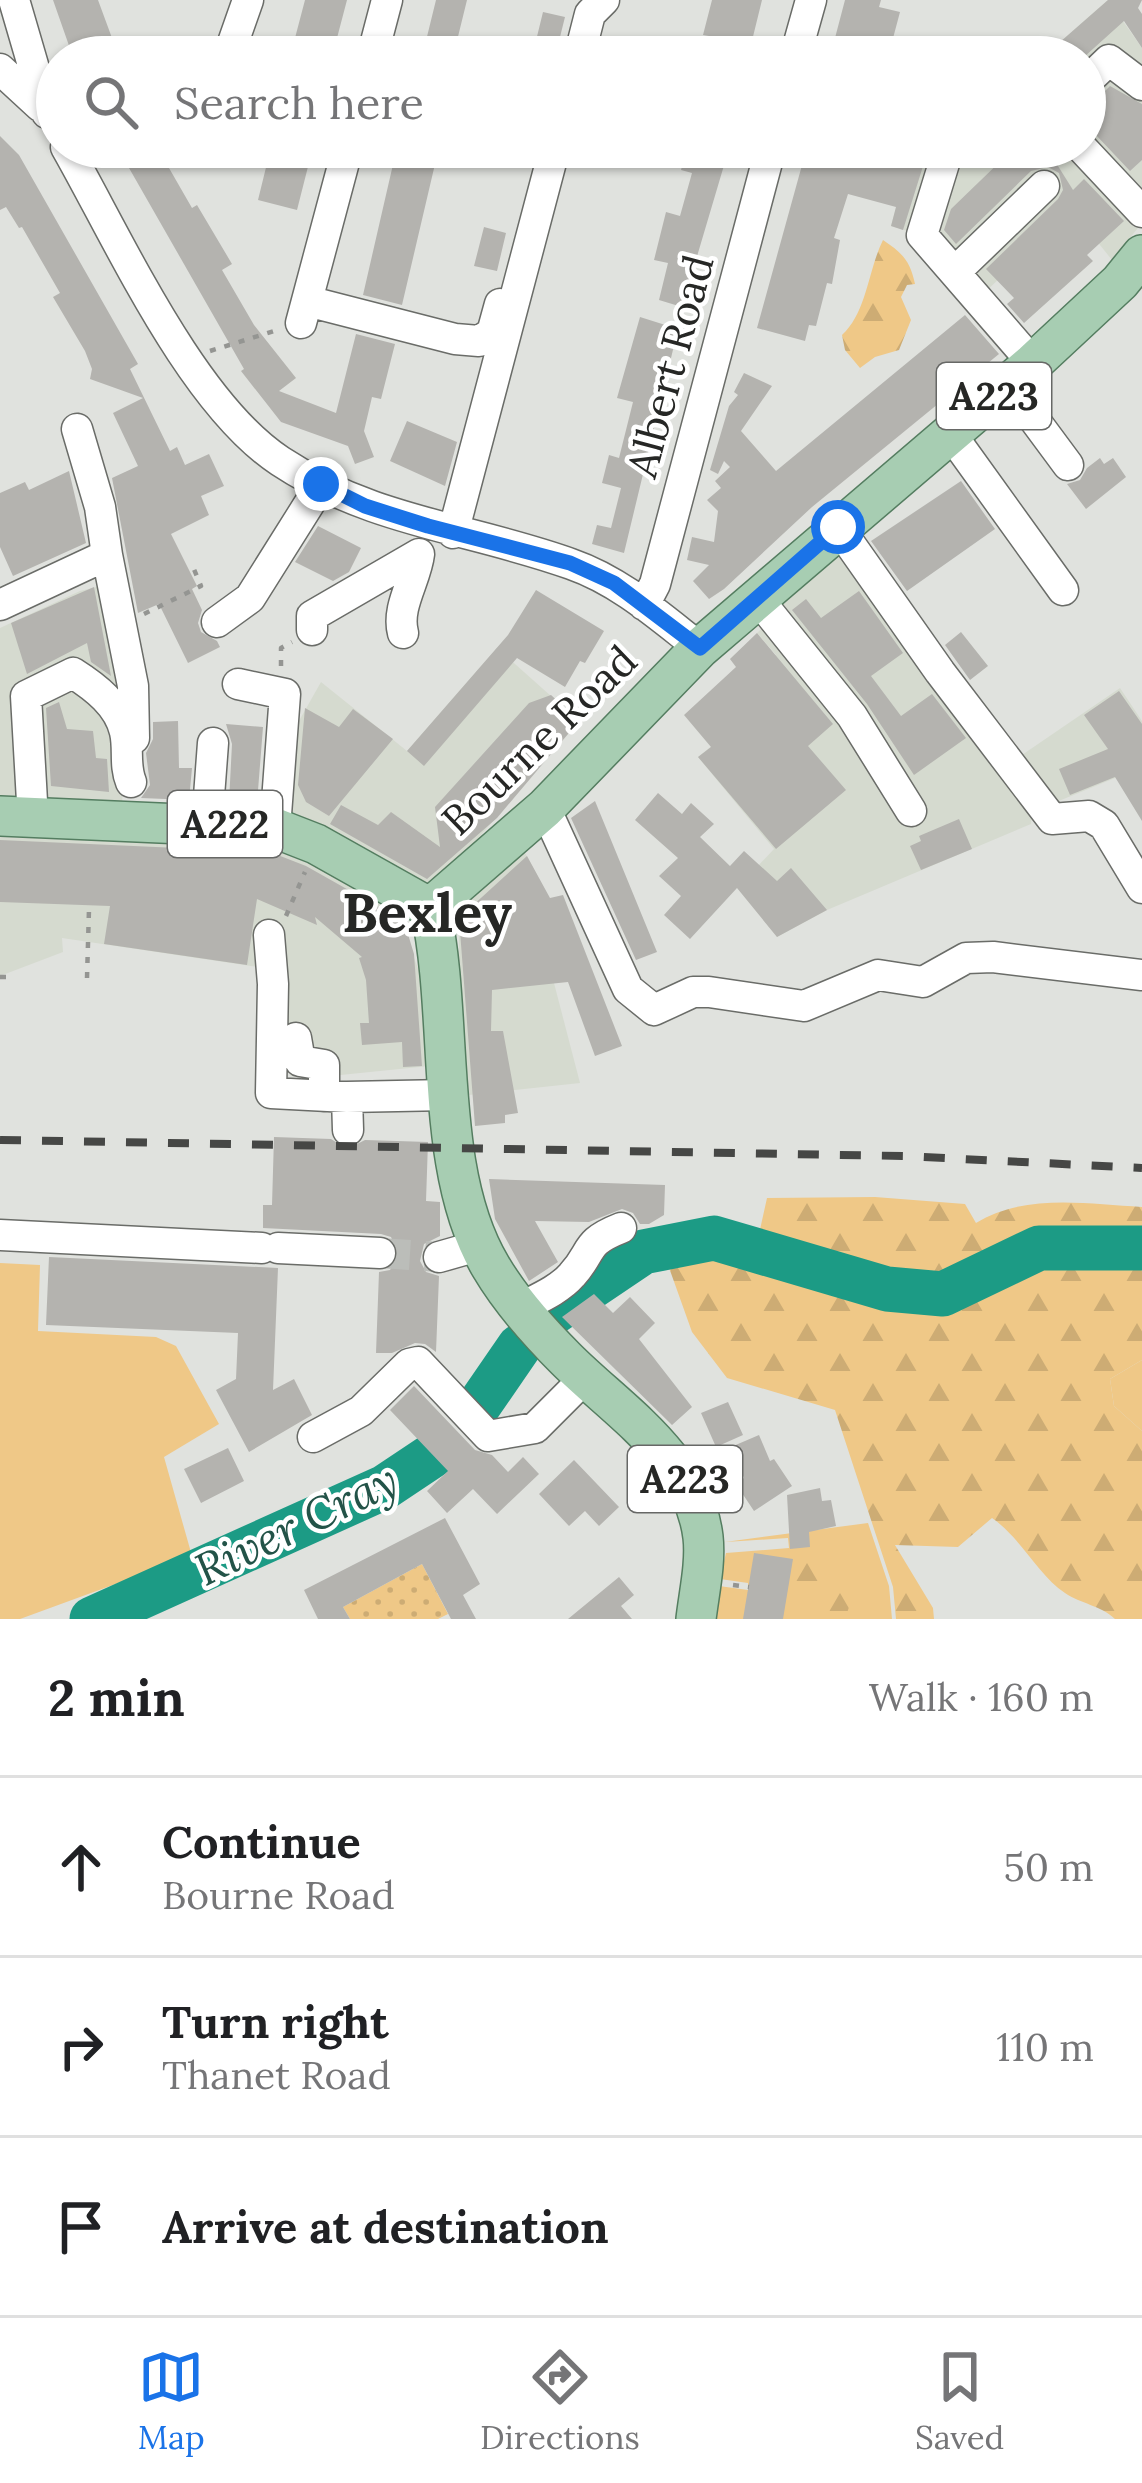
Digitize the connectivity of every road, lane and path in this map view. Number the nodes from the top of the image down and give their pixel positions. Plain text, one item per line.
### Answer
1 (248, 0) edge
2 (387, 0) edge
3 (578, 0) edge
4 (604, 0) edge
5 (811, 0) edge
6 (10, 14) edge
7 (235, 36) edge
8 (378, 36) edge
9 (569, 36) edge
10 (584, 36) edge
11 (801, 36) edge
12 (1106, 62) edge
13 (0, 69) edge
14 (36, 81) edge
15 (1142, 85) edge
16 (36, 106) edge
17 (78, 168) edge
18 (342, 168) edge
19 (535, 168) edge
20 (548, 168) edge
21 (765, 168) edge
22 (943, 168) edge
23 (1105, 168) edge
24 (1044, 186) dead end
25 (1137, 197) edge
26 (1142, 256) edge
27 (955, 272) junction
28 (298, 317) junction
29 (188, 358) junction
30 (1020, 373) junction
31 (77, 429) dead end
32 (950, 433) junction
33 (1069, 465) dead end
34 (321, 484) junction
35 (838, 527) junction
36 (433, 538) junction
37 (107, 555) junction
38 (193, 567) dead end
39 (1063, 590) dead end
40 (758, 598) junction
41 (644, 604) junction
42 (0, 605) edge
43 (217, 622) dead end
44 (120, 625) junction
45 (312, 630) dead end
46 (404, 633) dead end
47 (700, 648) junction
48 (238, 684) dead end
49 (213, 743) dead end
50 (130, 801) junction
51 (545, 808) junction
52 (911, 812) dead end
53 (17, 817) edge
54 (207, 823) junction
55 (275, 828) junction
56 (299, 885) dead end
57 (1142, 888) edge
58 (430, 908) junction
59 (88, 909) dead end
60 (277, 926) joint
61 (1142, 975) edge
62 (87, 978) dead end
63 (296, 1038) dead end
64 (446, 1096) junction
65 (336, 1097) junction
66 (347, 1130) dead end
67 (620, 1228) dead end
68 (0, 1235) edge
69 (481, 1245) junction
70 (380, 1253) tunnel mouth
71 (440, 1257) tunnel mouth
72 (533, 1322) junction
73 (586, 1377) junction
74 (313, 1438) dead end
75 (696, 1619) edge

1 - 7 street
2 - 8 street
3 - 9 street
4 - 10 street
5 - 11 street
6 - 14 street
12 - 15 street
13 - 16 street
17 - 29 street
18 - 28 street
19 - 28 street
20 - 36 street
21 - 41 street, Albert Road
22 - 27 street
23 - 25 street
24 - 27 street
26 - 30 main road, Bourne Road / A223
27 - 30 street
28 - 29 path
29 - 34 street
30 - 32 main road, Bourne Road / A223
30 - 33 street
31 - 37 street
32 - 35 main road, Bourne Road / A223
32 - 39 street
34 - 36 street
34 - 43 street
35 - 40 main road, Bourne Road / A223
35 - 57 street
36 - 41 street
36 - 45 street
36 - 46 street
37 - 42 street
37 - 44 street
38 - 44 path
40 - 47 main road, Bourne Road / A223
40 - 52 street
41 - 47 street
44 - 50 street
47 - 51 main road, Bourne Road
48 - 55 street
49 - 54 street
50 - 53 main road, A222
50 - 53 street
50 - 54 main road, A222
51 - 58 main road, Bourne Road
51 - 61 street
54 - 55 main road, A222
55 - 58 main road, A222
56 - 60 path
58 - 64 main road, A223
59 - 62 path
60 - 65 street
63 - 65 street
64 - 65 street
64 - 69 main road, A223
65 - 66 street
67 - 72 street
68 - 70 street
69 - 71 street
69 - 72 main road, A223
72 - 73 main road, A223
73 - 74 street
73 - 75 main road, A223

